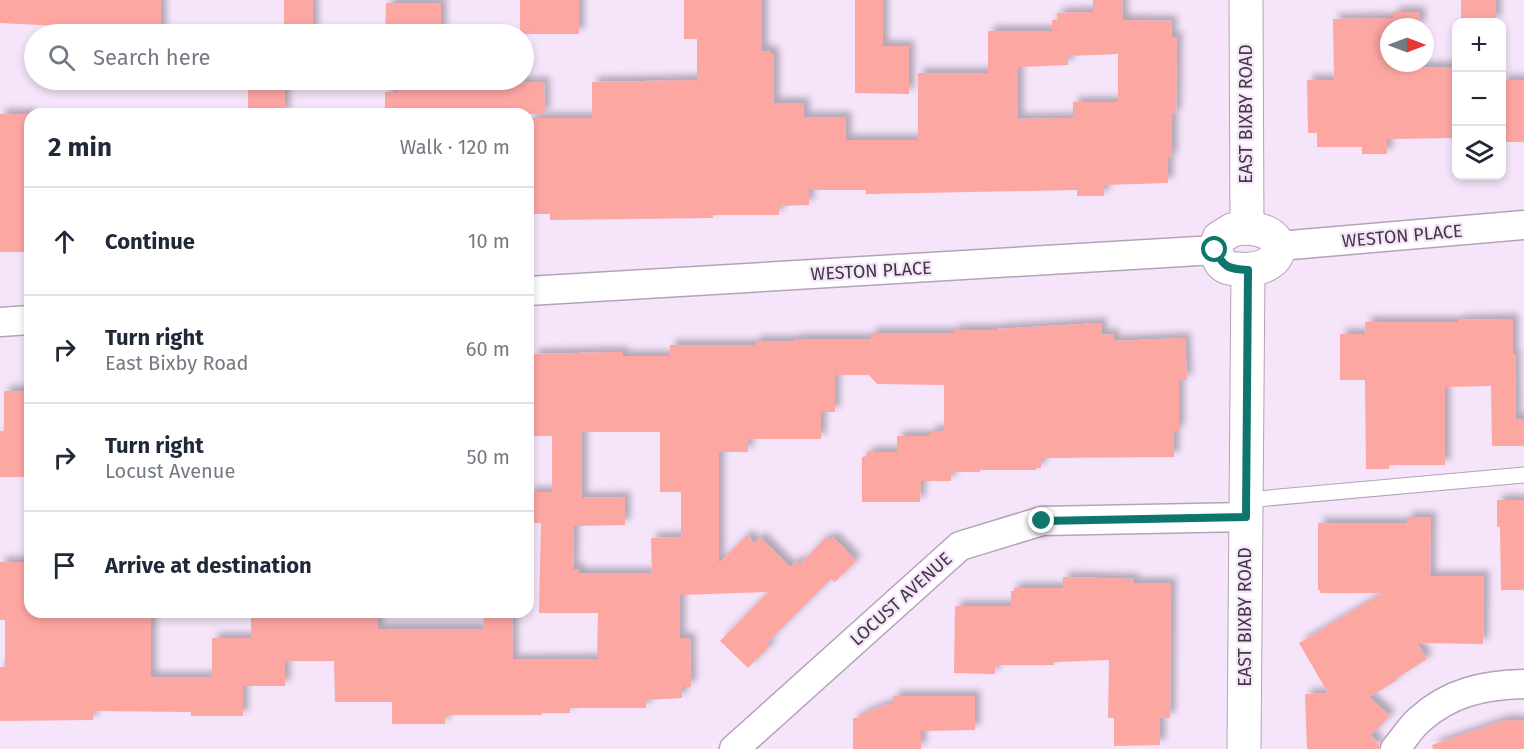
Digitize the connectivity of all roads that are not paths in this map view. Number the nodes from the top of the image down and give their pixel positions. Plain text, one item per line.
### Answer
1 (1247, 0) edge
2 (1524, 225) edge
3 (1247, 228) junction
4 (1279, 246) junction
5 (1215, 250) junction
6 (1248, 270) junction
7 (534, 291) edge
8 (24, 320) edge
9 (0, 322) edge
10 (1524, 475) edge
11 (1246, 508) junction
12 (1524, 684) edge
13 (734, 749) edge
14 (1244, 749) edge
15 (1395, 749) edge

1 - 3 street, EAST BIXBY ROAD
2 - 4 street, WESTON PLACE
3 - 4 street
3 - 5 street
4 - 6 street
5 - 6 street
5 - 7 street, WESTON PLACE
6 - 11 street, EAST BIXBY ROAD
8 - 9 street
10 - 11 lane
11 - 13 street, LOCUST AVENUE
11 - 14 street, EAST BIXBY ROAD
12 - 15 street

